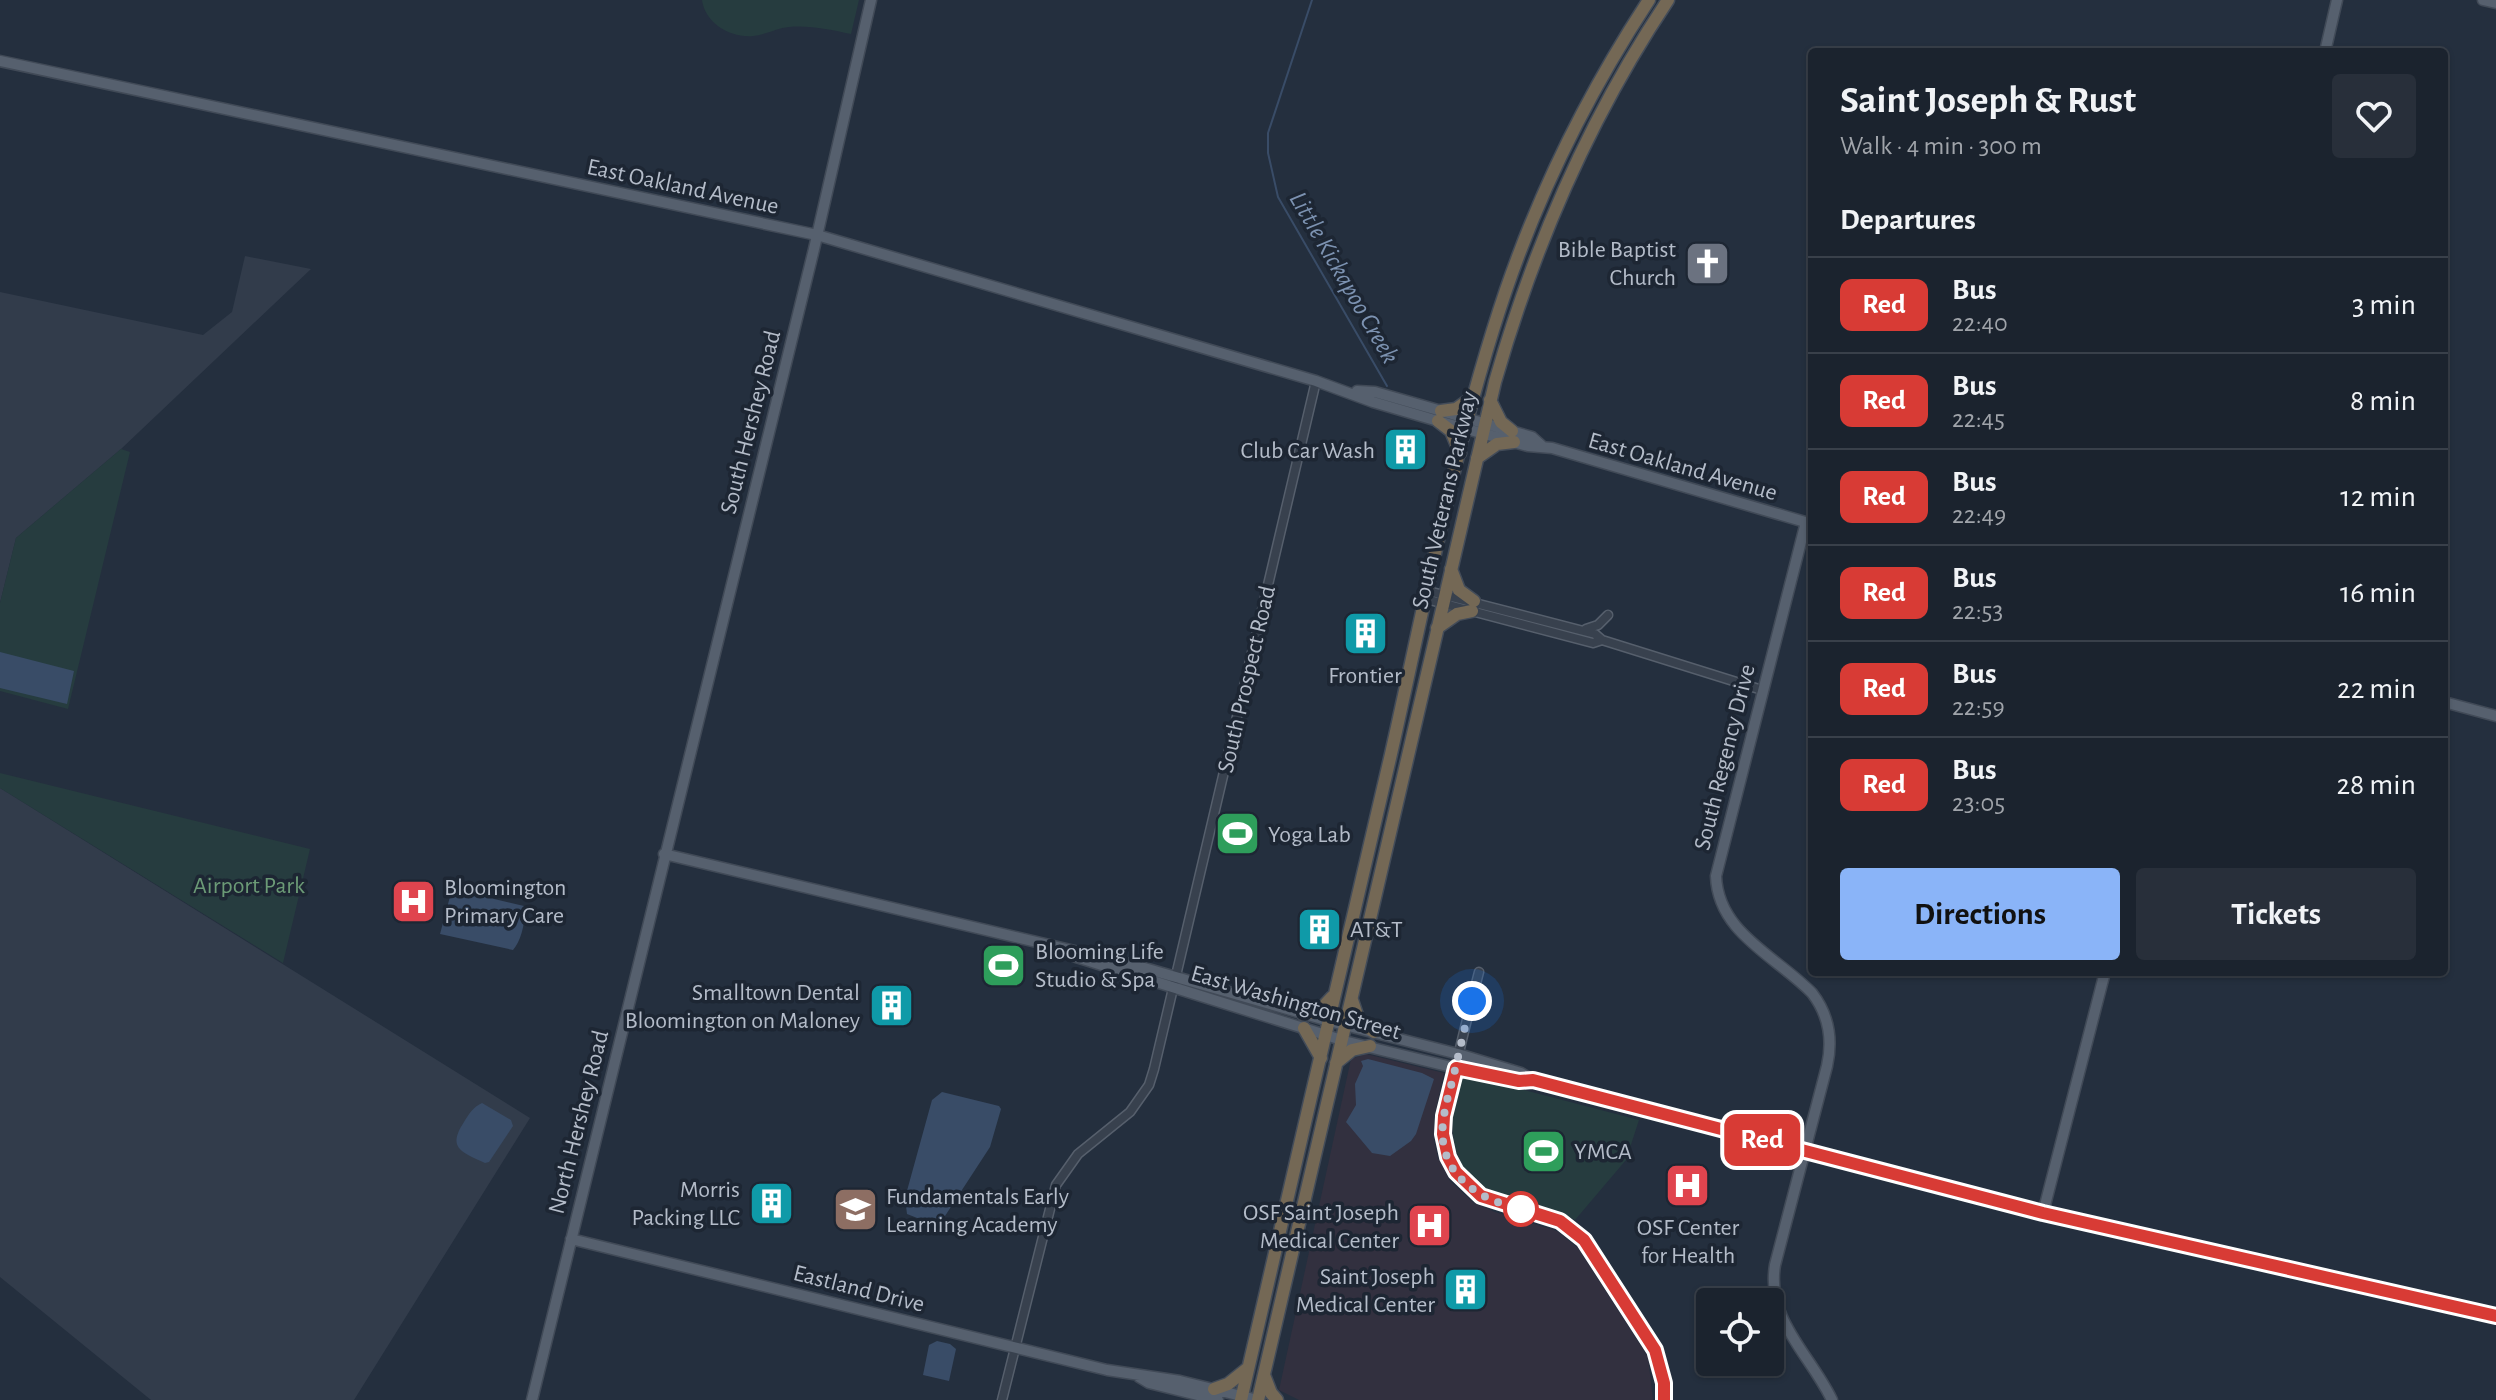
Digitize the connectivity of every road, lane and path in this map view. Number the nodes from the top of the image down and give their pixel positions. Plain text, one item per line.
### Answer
1 (871, 0) edge
2 (1649, 0) edge
3 (1668, 0) edge
4 (2337, 0) edge
5 (2483, 0) edge
6 (2496, 3) edge
7 (2326, 48) edge
8 (0, 61) edge
9 (817, 235) junction
10 (1316, 381) junction
11 (1474, 396) junction
12 (1490, 400) junction
13 (1440, 416) junction
14 (1468, 424) junction
15 (1484, 429) junction
16 (1513, 437) junction
17 (1460, 454) junction
18 (1477, 458) junction
19 (1808, 523) edge
20 (1808, 527) edge
21 (1451, 568) junction
22 (1427, 595) junction
23 (1444, 599) junction
24 (1473, 606) junction
25 (1608, 615) dead end
26 (1549, 623) junction
27 (1437, 628) junction
28 (1581, 631) junction
29 (1566, 636) junction
30 (1602, 640) junction
31 (1762, 690) junction
32 (2448, 703) edge
33 (2496, 716) edge
34 (664, 854) junction
35 (1479, 972) dead end
36 (2104, 976) edge
37 (1175, 983) junction
38 (1336, 991) junction
39 (1352, 995) junction
40 (1303, 1014) junction
41 (1344, 1025) junction
42 (1304, 1028) junction
43 (1328, 1028) junction
44 (1374, 1032) junction
45 (1341, 1039) junction
46 (1370, 1046) junction
47 (1458, 1054) junction
48 (1321, 1058) junction
49 (1336, 1063) junction
50 (1456, 1068) junction
51 (1533, 1080) junction
52 (1805, 1151) junction
53 (2043, 1213) junction
54 (571, 1239) junction
55 (2496, 1316) edge
56 (1015, 1347) junction
57 (1248, 1368) junction
58 (1264, 1374) junction
59 (1216, 1397) edge
60 (1241, 1398) edge
61 (532, 1400) edge
62 (1002, 1400) edge
63 (1258, 1400) edge
64 (1277, 1400) edge
65 (1664, 1400) edge
66 (1832, 1400) edge

1 - 9 main road, South Hershey Road
2 - 11 highway, South Veterans Parkway
3 - 12 highway, South Veterans Parkway
4 - 7 main road
5 - 6 main road
8 - 9 main road, East Oakland Avenue
9 - 10 main road, East Oakland Avenue
9 - 34 main road, South Hershey Road
10 - 13 main road, East Oakland Avenue
10 - 37 street, South Prospect Road
11 - 13 highway
11 - 14 highway, South Veterans Parkway
12 - 15 highway, South Veterans Parkway
12 - 16 highway
13 - 14 main road, East Oakland Avenue
13 - 17 highway
14 - 15 main road, East Oakland Avenue
14 - 17 highway, South Veterans Parkway
15 - 16 main road, East Oakland Avenue
15 - 18 highway, South Veterans Parkway
16 - 18 highway
16 - 19 main road, East Oakland Avenue
17 - 22 highway, South Veterans Parkway
18 - 21 highway, South Veterans Parkway
20 - 31 main road, South Regency Drive
21 - 23 highway, South Veterans Parkway
21 - 24 highway
22 - 23 street
22 - 38 highway, South Veterans Parkway
23 - 24 street
23 - 27 highway, South Veterans Parkway
24 - 26 street
24 - 27 highway
24 - 29 street
25 - 28 street
26 - 28 street
26 - 29 street
27 - 39 highway, South Veterans Parkway
28 - 30 street
29 - 30 street
30 - 31 street
31 - 52 main road, South Regency Drive
32 - 33 main road
34 - 37 main road, East Washington Street
34 - 54 main road, North Hershey Road
35 - 47 street
36 - 53 main road
37 - 40 main road, East Washington Street
37 - 42 main road, East Washington Street
37 - 56 street, South Prospect Road
38 - 40 highway
38 - 43 highway, South Veterans Parkway
39 - 41 highway, South Veterans Parkway
39 - 44 highway
40 - 43 main road, East Washington Street
41 - 43 main road, East Washington Street
41 - 44 main road, East Washington Street
41 - 45 highway, South Veterans Parkway
42 - 43 main road, East Washington Street
42 - 48 highway
43 - 45 main road, East Washington Street
43 - 48 highway, South Veterans Parkway
44 - 47 main road, East Washington Street
45 - 46 main road, East Washington Street
45 - 49 highway, South Veterans Parkway
46 - 49 highway
46 - 50 main road, East Washington Street
47 - 50 street
47 - 51 main road, East Washington Street
48 - 57 highway, South Veterans Parkway
49 - 58 highway, South Veterans Parkway
50 - 51 main road, East Washington Street
50 - 65 street
51 - 52 main road, East Washington Street
52 - 53 main road, East Washington Street
52 - 66 main road, South Regency Drive
53 - 55 main road, East Washington Street
54 - 56 main road, Eastland Drive
54 - 61 main road, North Hershey Road
56 - 59 main road, Eastland Drive
56 - 62 street, South Prospect Road
57 - 59 highway
57 - 60 highway, South Veterans Parkway
58 - 63 highway, South Veterans Parkway
58 - 64 highway
59 - 60 main road, Eastland Drive
60 - 63 main road, Eastland Drive

